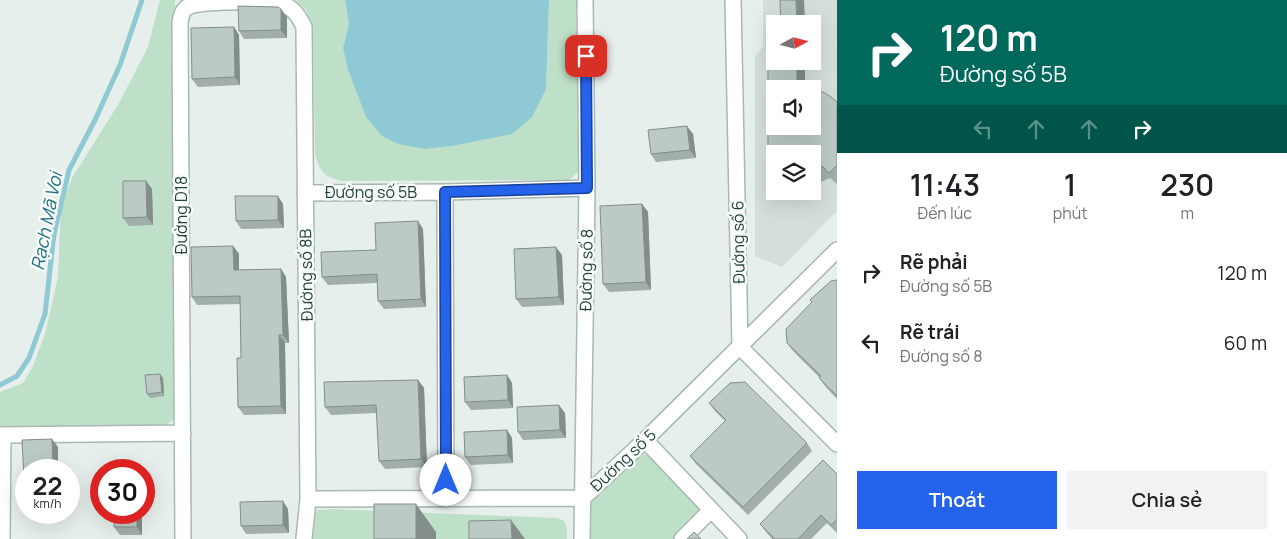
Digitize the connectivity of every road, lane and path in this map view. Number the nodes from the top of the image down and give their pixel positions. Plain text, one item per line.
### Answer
1 (585, 0) edge
2 (733, 0) edge
3 (297, 13) joint
4 (587, 188) junction
5 (445, 192) junction
6 (305, 193) junction
7 (836, 252) edge
8 (740, 347) junction
9 (183, 433) junction
10 (1, 435) edge
11 (645, 440) junction
12 (837, 444) edge
13 (583, 498) junction
14 (446, 499) junction
15 (308, 500) junction
16 (711, 510) junction
17 (2, 539) edge
18 (182, 539) edge
19 (304, 539) edge
20 (582, 539) edge
21 (682, 539) edge
22 (739, 539) edge

1 - 4 street, Đường số 8
2 - 8 street, Đường số 6
3 - 6 street, Đường số 8B
3 - 9 street, Đường D18
4 - 5 street, Đường số 5B
4 - 13 street, Đường số 8
5 - 6 street, Đường số 5B
5 - 14 street
6 - 15 street, Đường số 8B
7 - 8 street, Đường số 5
8 - 11 street, Đường số 5
8 - 12 street
9 - 10 street
9 - 18 street, Đường D18
10 - 17 street
11 - 13 street, Đường số 5
11 - 16 street
13 - 14 street, Đường số 5
13 - 20 street, Đường số 8
14 - 15 street, Đường số 5
15 - 19 street, Đường số 8B
16 - 21 street
16 - 22 street

